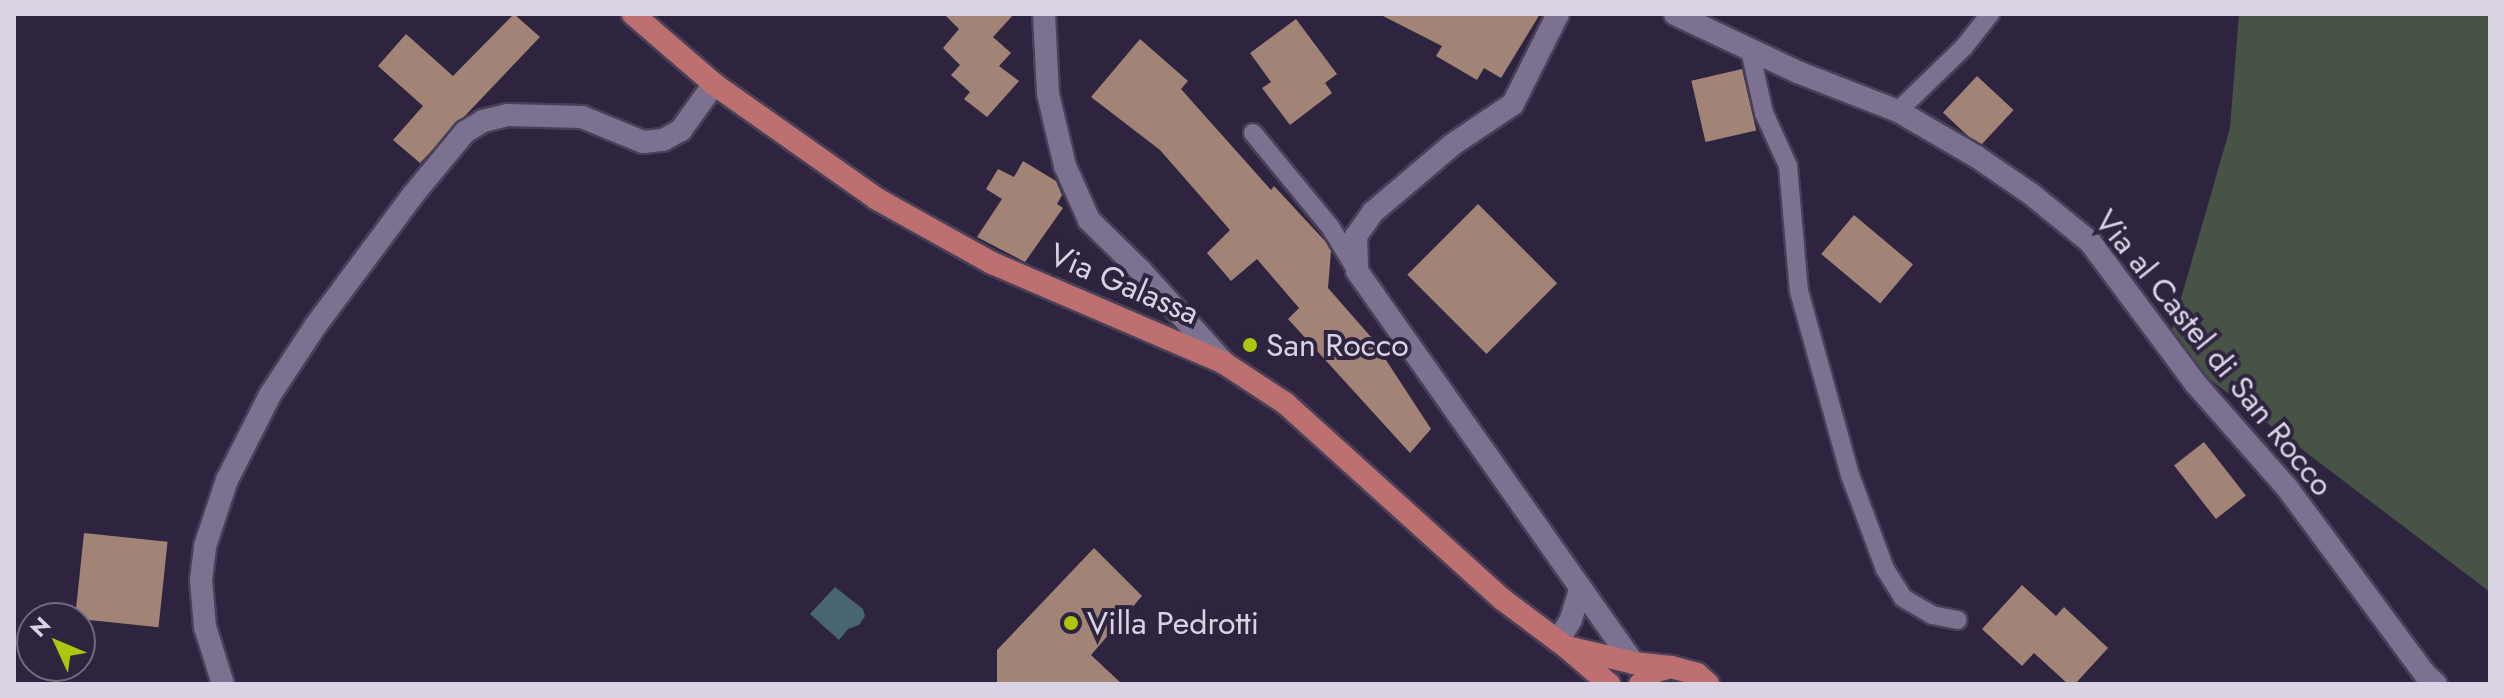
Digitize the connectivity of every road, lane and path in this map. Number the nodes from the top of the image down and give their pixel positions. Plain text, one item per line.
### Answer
1 (633, 14) edge
2 (1044, 14) edge
3 (1558, 14) edge
4 (1675, 14) edge
5 (1990, 14) edge
6 (1750, 50) junction
7 (714, 84) junction
8 (1898, 111) junction
9 (1253, 133) dead end
10 (1357, 271) junction
11 (1224, 363) junction
12 (1580, 589) junction
13 (1958, 620) dead end
14 (1562, 644) junction
15 (1637, 674) edge
16 (223, 684) edge
17 (1609, 684) edge
18 (1708, 684) edge
19 (2436, 684) edge

1 - 7 main road, Via Galassa
2 - 11 street
3 - 10 street
4 - 6 street, Via al Castel di San Rocco
5 - 8 lane
6 - 8 street, Via al Castel di San Rocco
6 - 13 lane
7 - 11 main road, Via Galassa
7 - 16 street
8 - 19 street, Via al Castel di San Rocco
9 - 10 lane
10 - 12 street
11 - 14 main road, Via Galassa
12 - 14 street
12 - 15 street
14 - 15 main road, Via Galassa
14 - 17 main road, Via Galassa
15 - 18 main road

